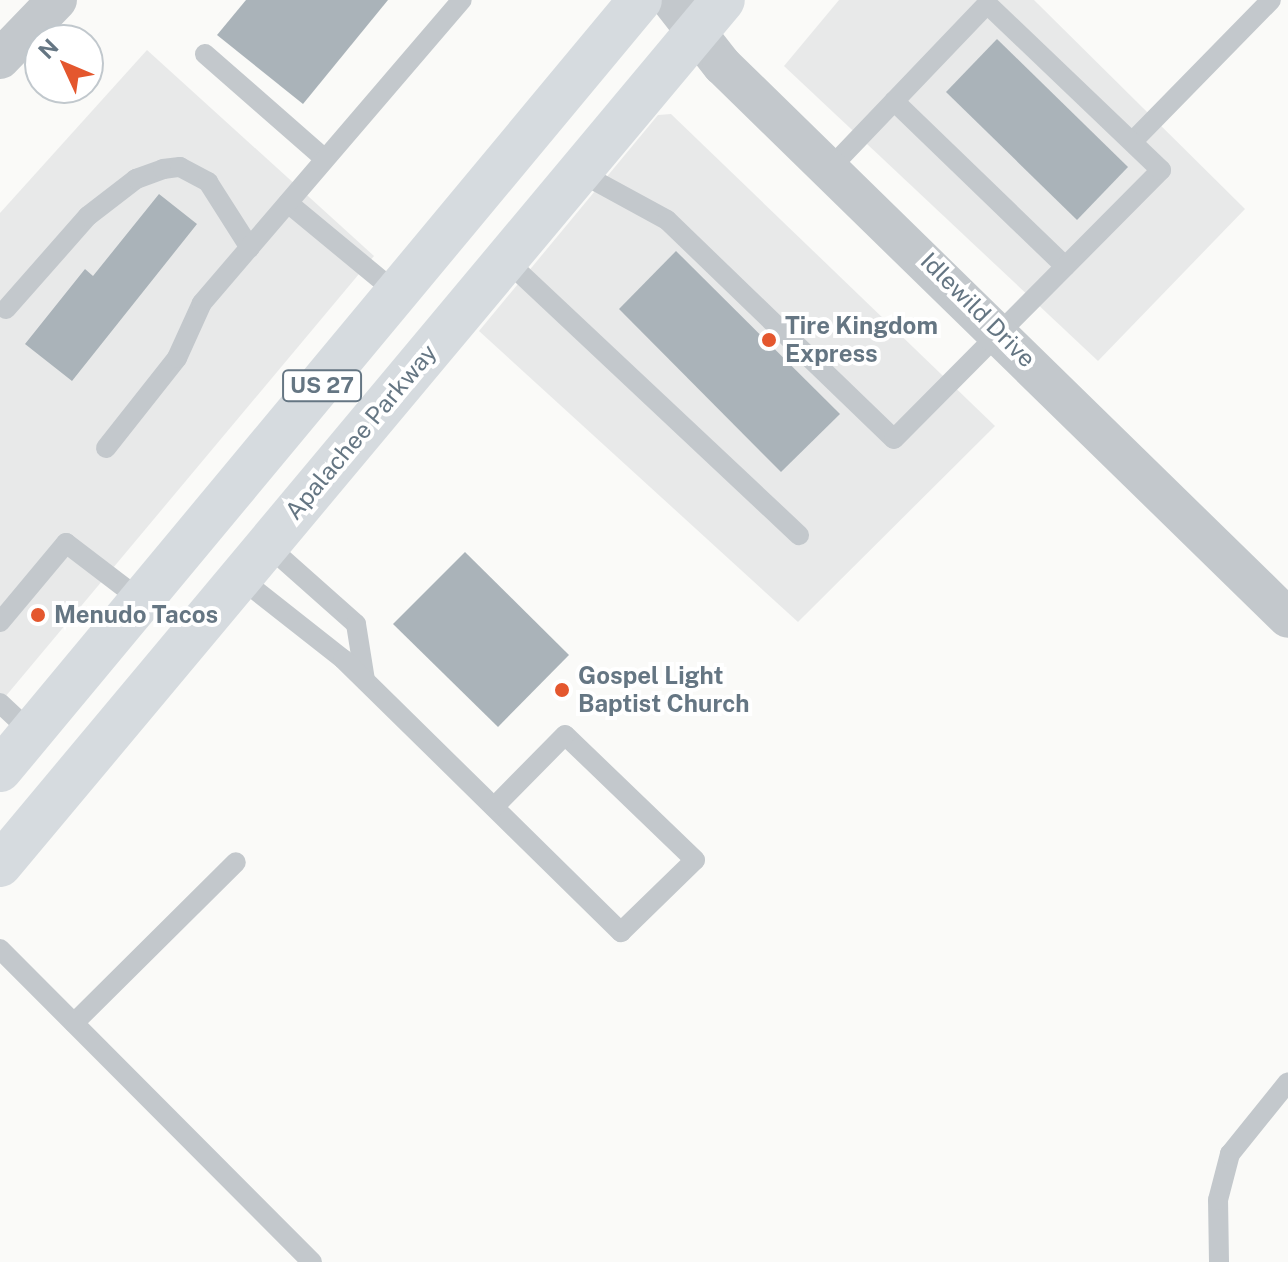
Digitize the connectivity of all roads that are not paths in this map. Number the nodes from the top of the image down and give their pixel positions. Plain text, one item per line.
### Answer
1 (57, 0) edge
2 (462, 0) edge
3 (640, 0) edge
4 (1271, 0) edge
5 (697, 11) edge
6 (205, 54) dead end
7 (0, 59) edge
8 (894, 101) junction
9 (1133, 141) junction
10 (325, 159) junction
11 (832, 166) junction
12 (579, 172) junction
13 (288, 203) junction
14 (250, 248) junction
15 (506, 260) junction
16 (1065, 266) junction
17 (398, 294) junction
18 (6, 309) dead end
19 (1003, 334) junction
20 (106, 448) dead end
21 (799, 535) dead end
22 (267, 545) junction
23 (240, 578) junction
24 (142, 601) junction
25 (1288, 618) edge
26 (0, 622) edge
27 (365, 680) junction
28 (0, 703) edge
29 (31, 732) junction
30 (0, 770) edge
31 (494, 807) junction
32 (236, 862) dead end
33 (0, 865) edge
34 (0, 949) edge
35 (74, 1023) junction
36 (1288, 1082) edge
37 (312, 1262) edge
38 (1219, 1262) edge

1 - 7 street
2 - 10 lane
3 - 17 main road, US 27
4 - 9 lane
5 - 11 street, Idlewild Drive
5 - 12 main road, Apalachee Parkway / US 27
6 - 10 lane
8 - 9 lane
8 - 11 lane
8 - 16 lane
9 - 16 lane
10 - 13 lane
11 - 19 street, Idlewild Drive
12 - 15 main road, Apalachee Parkway / US 27
12 - 19 lane
13 - 14 lane
13 - 17 lane
14 - 18 lane
14 - 20 lane
15 - 21 lane
15 - 22 main road, Apalachee Parkway / US 27
16 - 19 lane
17 - 24 main road, US 27
19 - 25 street, Idlewild Drive
22 - 23 main road, Apalachee Parkway / US 27
22 - 27 lane
23 - 27 lane
23 - 33 main road, Apalachee Parkway / US 27
24 - 26 lane
24 - 29 main road, US 27
27 - 31 lane
28 - 29 lane
29 - 30 main road, US 27
31 - 31 lane
32 - 35 lane
34 - 35 lane
35 - 37 lane
36 - 38 lane

